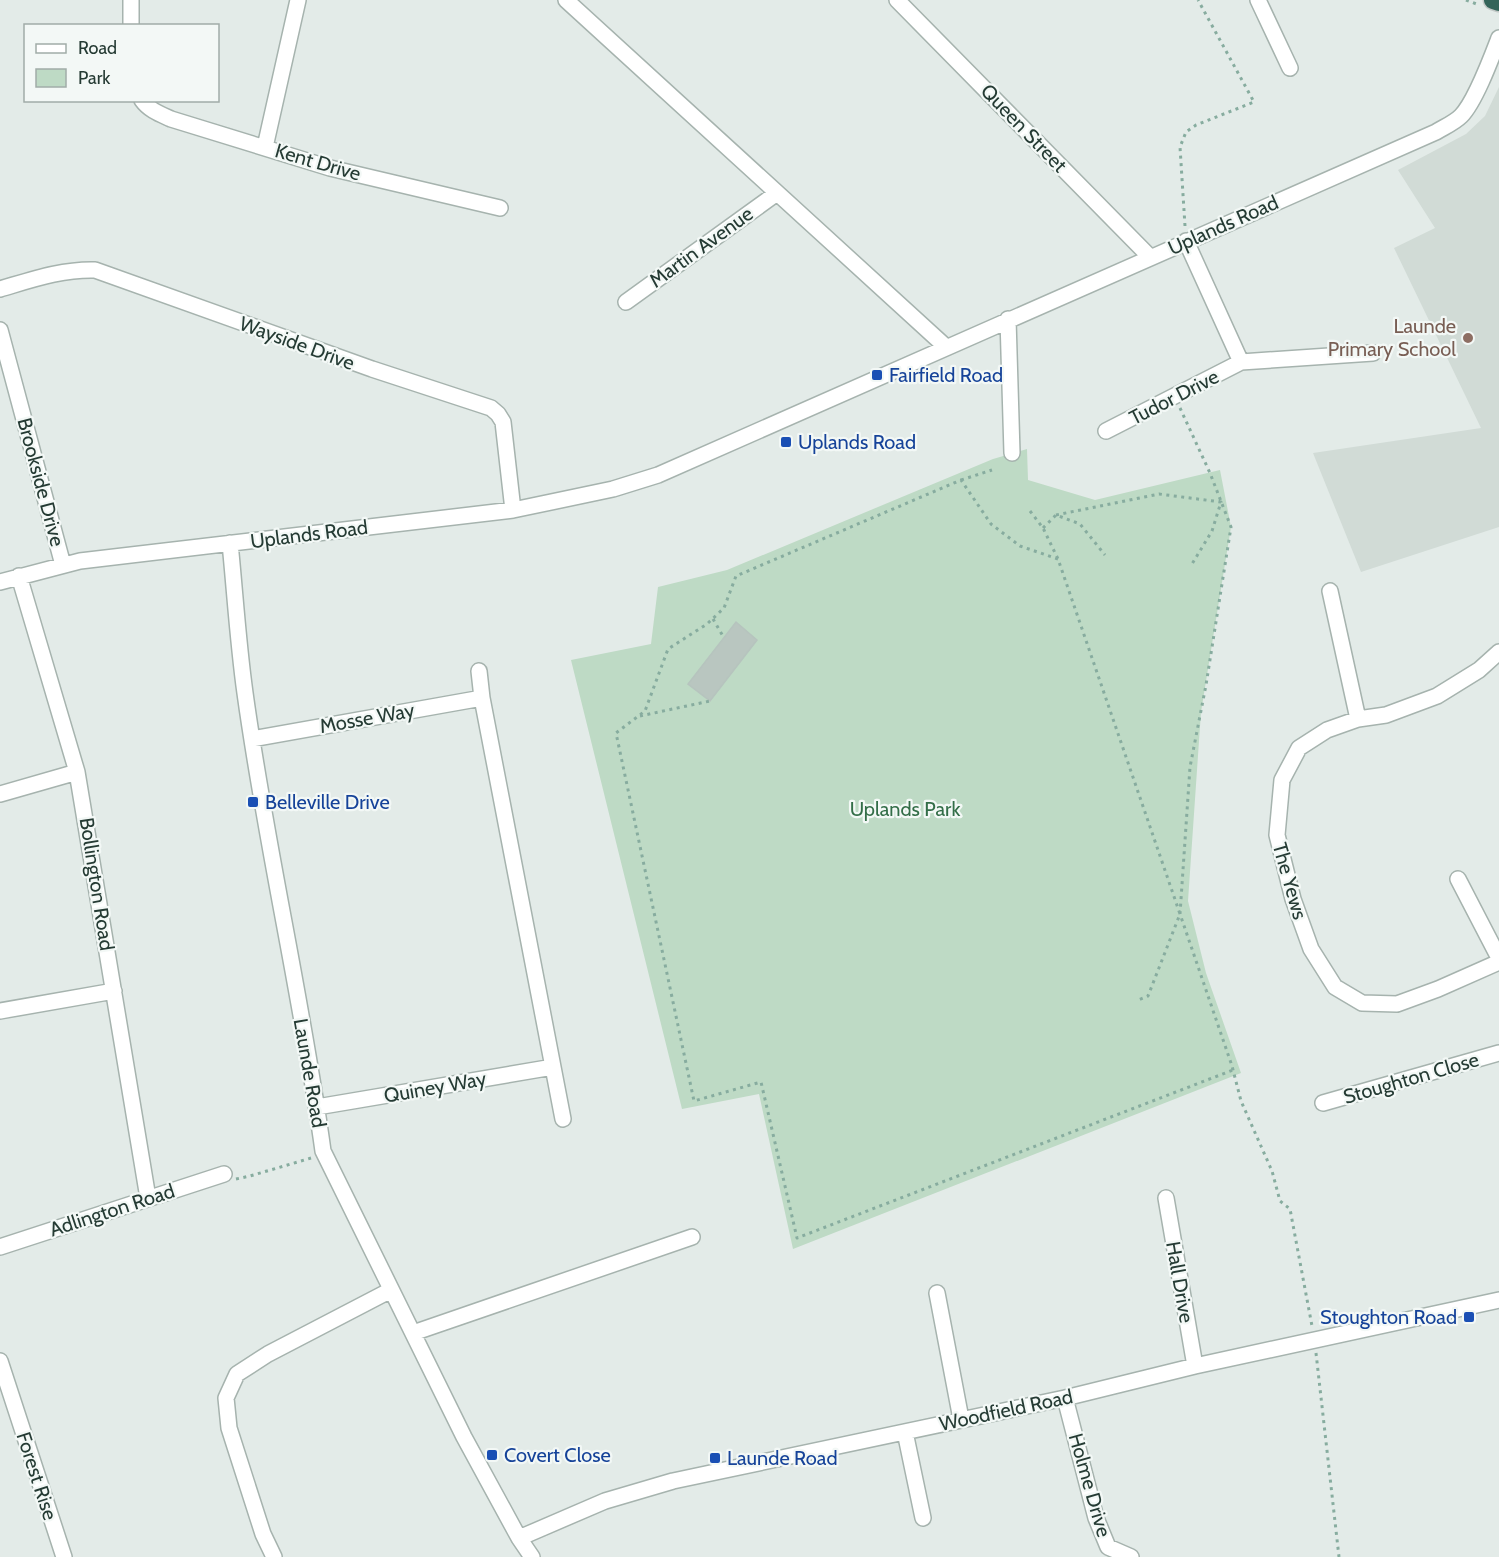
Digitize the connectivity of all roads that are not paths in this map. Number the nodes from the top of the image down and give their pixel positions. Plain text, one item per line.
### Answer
1 (131, 0) edge
2 (298, 0) edge
3 (566, 0) edge
4 (897, 0) edge
5 (1258, 0) edge
6 (1493, 0) edge
7 (1499, 2) edge
8 (131, 24) edge
9 (1499, 38) edge
10 (1290, 68) dead end
11 (144, 102) edge
12 (265, 147) junction
13 (777, 193) junction
14 (500, 208) dead end
15 (1186, 241) junction
16 (1149, 257) junction
17 (0, 289) edge
18 (626, 302) dead end
19 (1008, 319) junction
20 (0, 330) edge
21 (946, 347) junction
22 (1373, 353) dead end
23 (1241, 362) junction
24 (1106, 431) dead end
25 (1012, 453) dead end
26 (513, 510) junction
27 (230, 543) junction
28 (63, 565) junction
29 (19, 576) junction
30 (0, 582) edge
31 (1330, 591) dead end
32 (1499, 652) edge
33 (479, 671) dead end
34 (482, 698) junction
35 (1358, 719) junction
36 (252, 739) junction
37 (77, 772) junction
38 (0, 794) edge
39 (1458, 879) dead end
40 (1499, 958) edge
41 (1499, 962) edge
42 (114, 991) junction
43 (0, 1011) edge
44 (1499, 1053) edge
45 (553, 1067) junction
46 (1323, 1103) dead end
47 (317, 1107) junction
48 (563, 1119) dead end
49 (224, 1174) road end
50 (148, 1198) junction
51 (1166, 1198) dead end
52 (692, 1237) dead end
53 (0, 1247) edge
54 (391, 1290) junction
55 (937, 1293) dead end
56 (1499, 1300) edge
57 (413, 1333) junction
58 (0, 1361) edge
59 (1195, 1366) junction
60 (1065, 1398) junction
61 (961, 1419) junction
62 (905, 1432) junction
63 (924, 1518) dead end
64 (519, 1538) junction
65 (64, 1557) edge
66 (274, 1557) edge
67 (532, 1557) edge
68 (1131, 1557) edge

1 - 8 street
2 - 12 street
3 - 13 street
4 - 16 street, Queen Street
5 - 10 street
6 - 7 highway
9 - 15 street, Uplands Road
11 - 12 street, Kent Drive
12 - 14 street, Kent Drive
13 - 18 street, Martin Avenue
13 - 21 street
15 - 16 street, Uplands Road
15 - 23 street, Tudor Drive
16 - 19 street, Uplands Road
17 - 26 street, Wayside Drive
19 - 21 street, Uplands Road
19 - 25 street
20 - 28 street, Brookside Drive
21 - 26 street, Uplands Road
22 - 23 street, Tudor Drive
23 - 24 street, Tudor Drive
26 - 27 street, Uplands Road
27 - 28 street, Uplands Road
27 - 36 street, Launde Road
28 - 29 street, Uplands Road
29 - 30 street, Uplands Road
29 - 37 street, Bollington Road
31 - 35 street
32 - 35 street, The Yews
33 - 34 street
34 - 36 street, Mosse Way
34 - 45 street
35 - 41 street, The Yews
36 - 47 street, Launde Road
37 - 38 street
37 - 42 street, Bollington Road
39 - 40 street
42 - 43 street
42 - 50 street, Bollington Road
44 - 46 street, Stoughton Close
45 - 47 street, Quiney Way
45 - 48 street
47 - 54 street, Launde Road
49 - 50 street, Adlington Road
50 - 53 street, Adlington Road
51 - 59 street, Hall Drive
52 - 57 street
54 - 57 street, Launde Road
54 - 66 street
55 - 61 street
56 - 59 street, Woodfield Road
57 - 64 street, Launde Road
58 - 65 street, Forest Rise
59 - 60 street, Woodfield Road
60 - 61 street, Woodfield Road
60 - 68 street, Holme Drive
61 - 62 street, Woodfield Road
62 - 63 street
62 - 64 street, Woodfield Road
64 - 67 street, Launde Road

